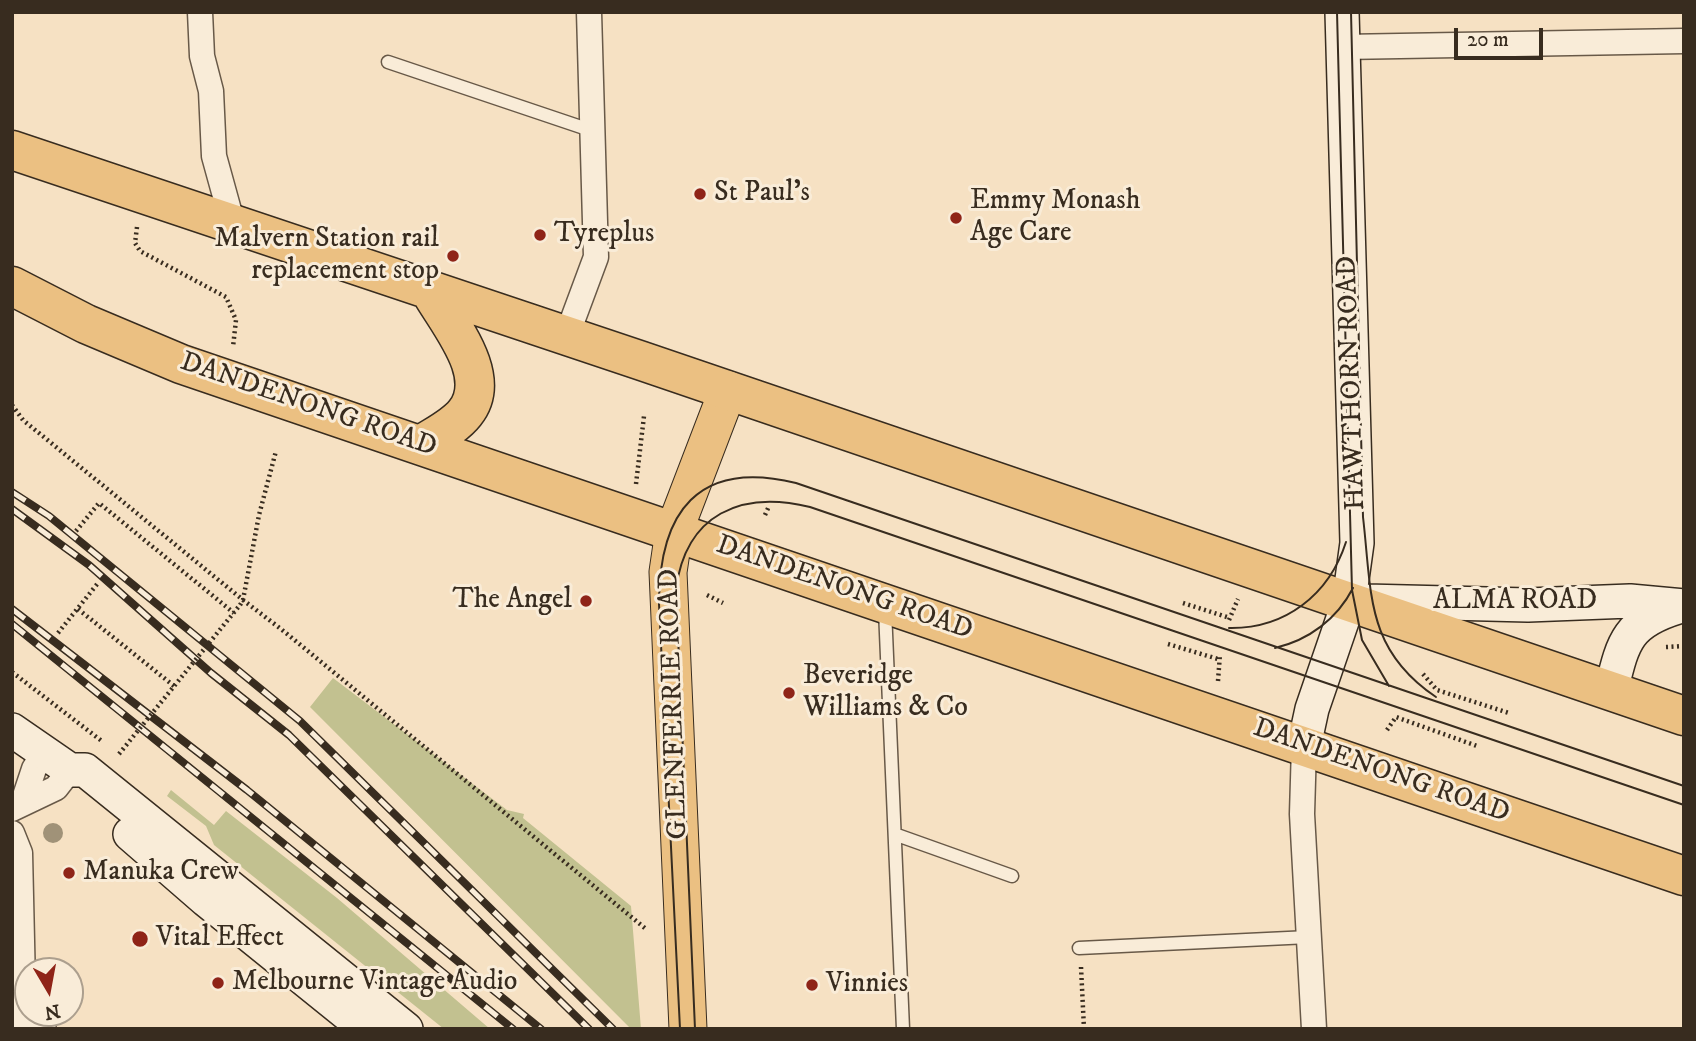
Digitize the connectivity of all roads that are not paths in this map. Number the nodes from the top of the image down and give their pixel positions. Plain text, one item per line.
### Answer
1 (200, 12) edge
2 (589, 12) edge
3 (1342, 12) edge
4 (1684, 41) edge
5 (1343, 47) junction
6 (388, 62) dead end
7 (593, 131) junction
8 (12, 150) edge
9 (233, 225) junction
10 (430, 291) junction
11 (18, 292) edge
12 (566, 335) junction
13 (728, 390) junction
14 (421, 445) junction
15 (674, 531) junction
16 (1349, 601) junction
17 (885, 603) junction
18 (1682, 607) edge
19 (1611, 691) junction
20 (1684, 716) edge
21 (12, 730) edge
22 (1304, 746) junction
23 (56, 762) junction
24 (18, 806) edge
25 (12, 833) edge
26 (897, 835) junction
27 (1012, 876) dead end
28 (1684, 876) edge
29 (1309, 937) junction
30 (1079, 948) road end
31 (20, 957) edge
32 (366, 1029) edge
33 (406, 1029) edge
34 (688, 1029) edge
35 (903, 1029) edge
36 (1314, 1029) edge

1 - 9 street
2 - 7 street
3 - 5 street, HAWTHORN ROAD
4 - 5 street
5 - 16 street, HAWTHORN ROAD
6 - 7 lane
7 - 12 street
8 - 9 highway
9 - 10 highway
10 - 12 highway
10 - 14 highway
11 - 14 highway, DANDENONG ROAD
12 - 13 highway
13 - 15 main road, GLENFERRIE ROAD
13 - 16 highway
14 - 15 highway, DANDENONG ROAD
15 - 17 highway, DANDENONG ROAD
15 - 34 main road, GLENFERRIE ROAD
16 - 18 street, ALMA ROAD
16 - 19 highway
16 - 22 street, HAWTHORN ROAD
17 - 22 highway, DANDENONG ROAD
17 - 26 lane
18 - 19 street, ALMA ROAD
19 - 20 highway
21 - 23 street
22 - 28 highway, DANDENONG ROAD
22 - 29 street
23 - 24 street
23 - 32 street
23 - 33 street
25 - 31 street
26 - 27 lane
26 - 35 lane
29 - 30 lane
29 - 36 street

